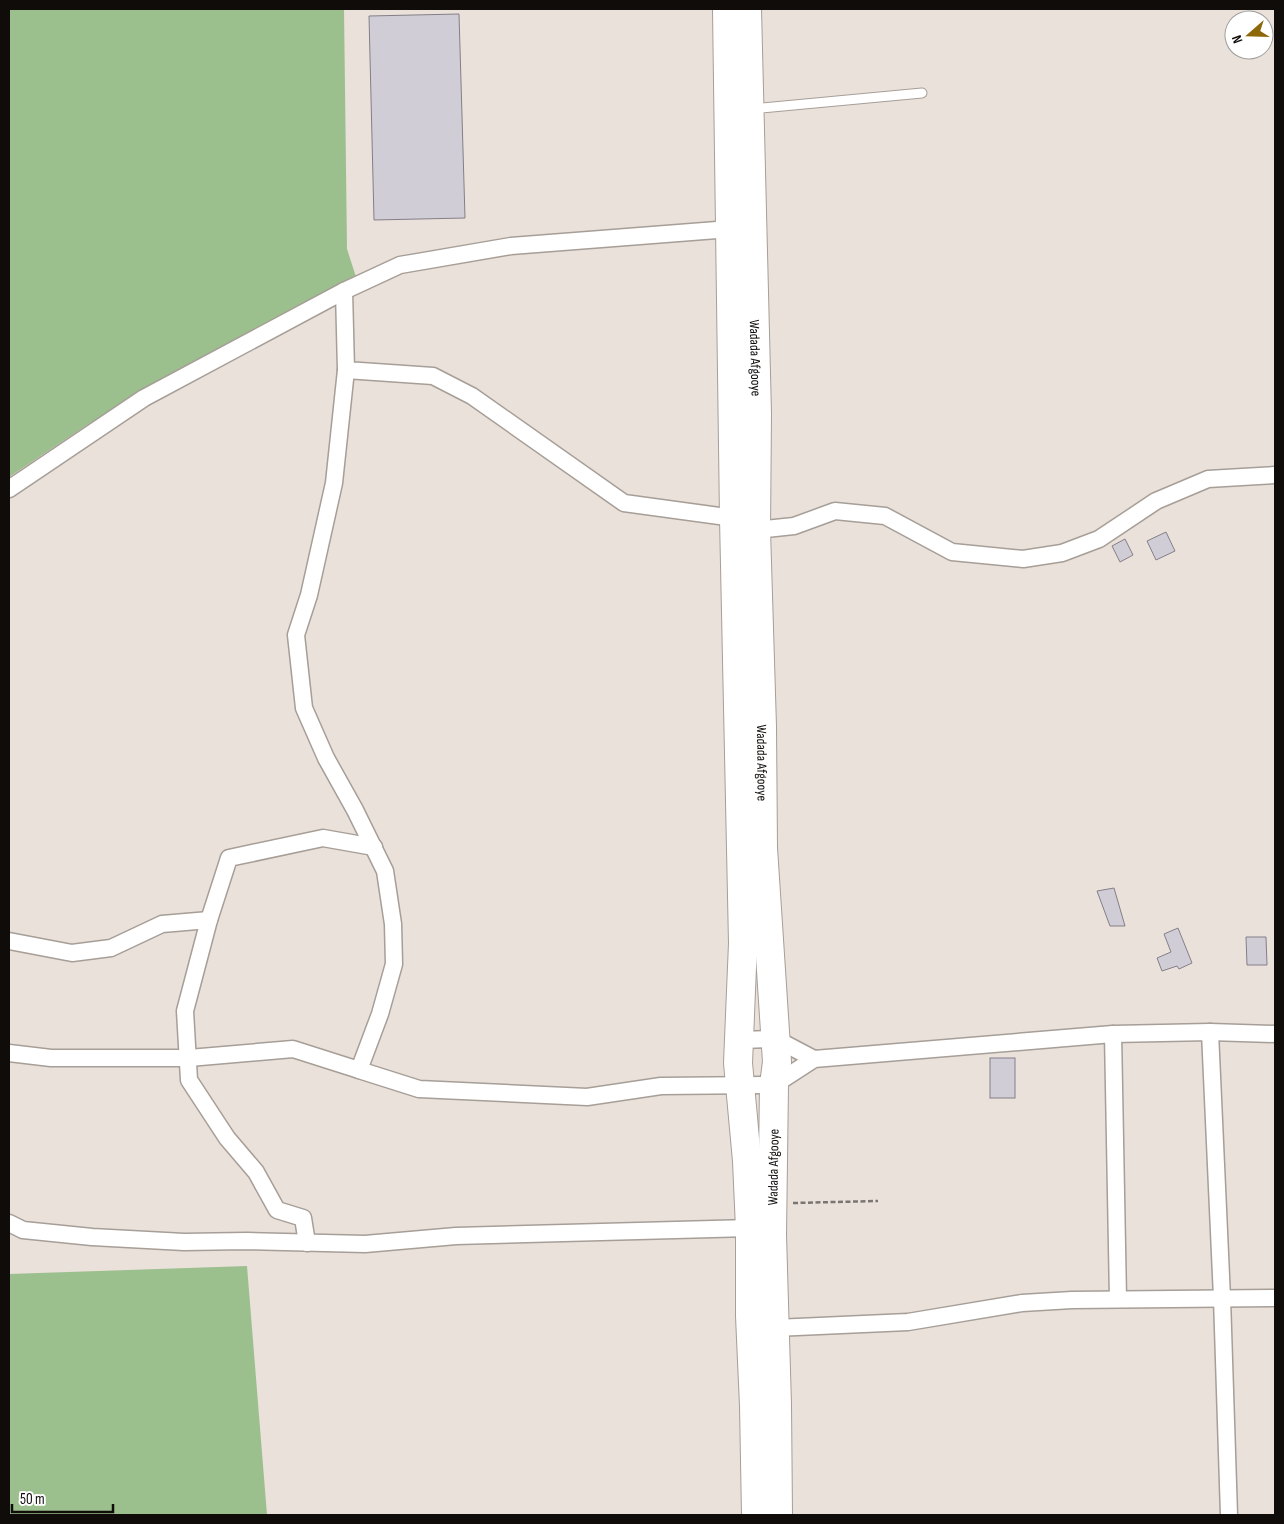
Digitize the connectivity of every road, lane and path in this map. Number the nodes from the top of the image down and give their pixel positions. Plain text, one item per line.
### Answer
1 (727, 9) edge
2 (747, 9) edge
3 (922, 93) dead end
4 (749, 109) junction
5 (730, 229) junction
6 (344, 291) junction
7 (346, 370) junction
8 (1275, 475) edge
9 (9, 490) edge
10 (745, 524) junction
11 (374, 847) junction
12 (209, 920) junction
13 (9, 940) edge
14 (1210, 1032) junction
15 (1113, 1034) junction
16 (1275, 1034) edge
17 (776, 1039) junction
18 (739, 1040) junction
19 (9, 1053) edge
20 (189, 1058) junction
21 (814, 1059) junction
22 (359, 1070) junction
23 (740, 1085) junction
24 (774, 1085) junction
25 (878, 1201) dead end
26 (772, 1203) junction
27 (9, 1223) edge
28 (750, 1228) junction
29 (307, 1243) junction
30 (1222, 1298) junction
31 (1275, 1298) edge
32 (1118, 1299) junction
33 (775, 1328) junction
34 (756, 1515) edge
35 (778, 1515) edge
36 (1229, 1515) edge

1 - 5 highway, Wadada Afgooye
2 - 4 highway, Wadada Afgooye
3 - 4 lane
4 - 10 highway, Wadada Afgooye
5 - 6 street
5 - 10 highway, Wadada Afgooye
6 - 7 street
6 - 9 street
7 - 10 street
7 - 11 street
8 - 10 street
10 - 17 highway, Wadada Afgooye
10 - 18 highway, Wadada Afgooye
11 - 12 street
11 - 22 street
12 - 13 street
12 - 20 street
14 - 15 street
14 - 16 street
14 - 30 street
15 - 21 street
15 - 32 street
17 - 18 street
17 - 21 street
17 - 24 highway, Wadada Afgooye
18 - 23 highway, Wadada Afgooye
19 - 20 street
20 - 22 street
20 - 29 street
21 - 24 street
22 - 23 street
23 - 24 street
23 - 28 highway, Wadada Afgooye
24 - 26 highway, Wadada Afgooye
25 - 26 path
26 - 33 highway, Wadada Afgooye
27 - 29 street
28 - 29 street
28 - 34 highway, Wadada Afgooye
30 - 31 street
30 - 32 street
30 - 36 street
32 - 33 street
33 - 35 highway, Wadada Afgooye

